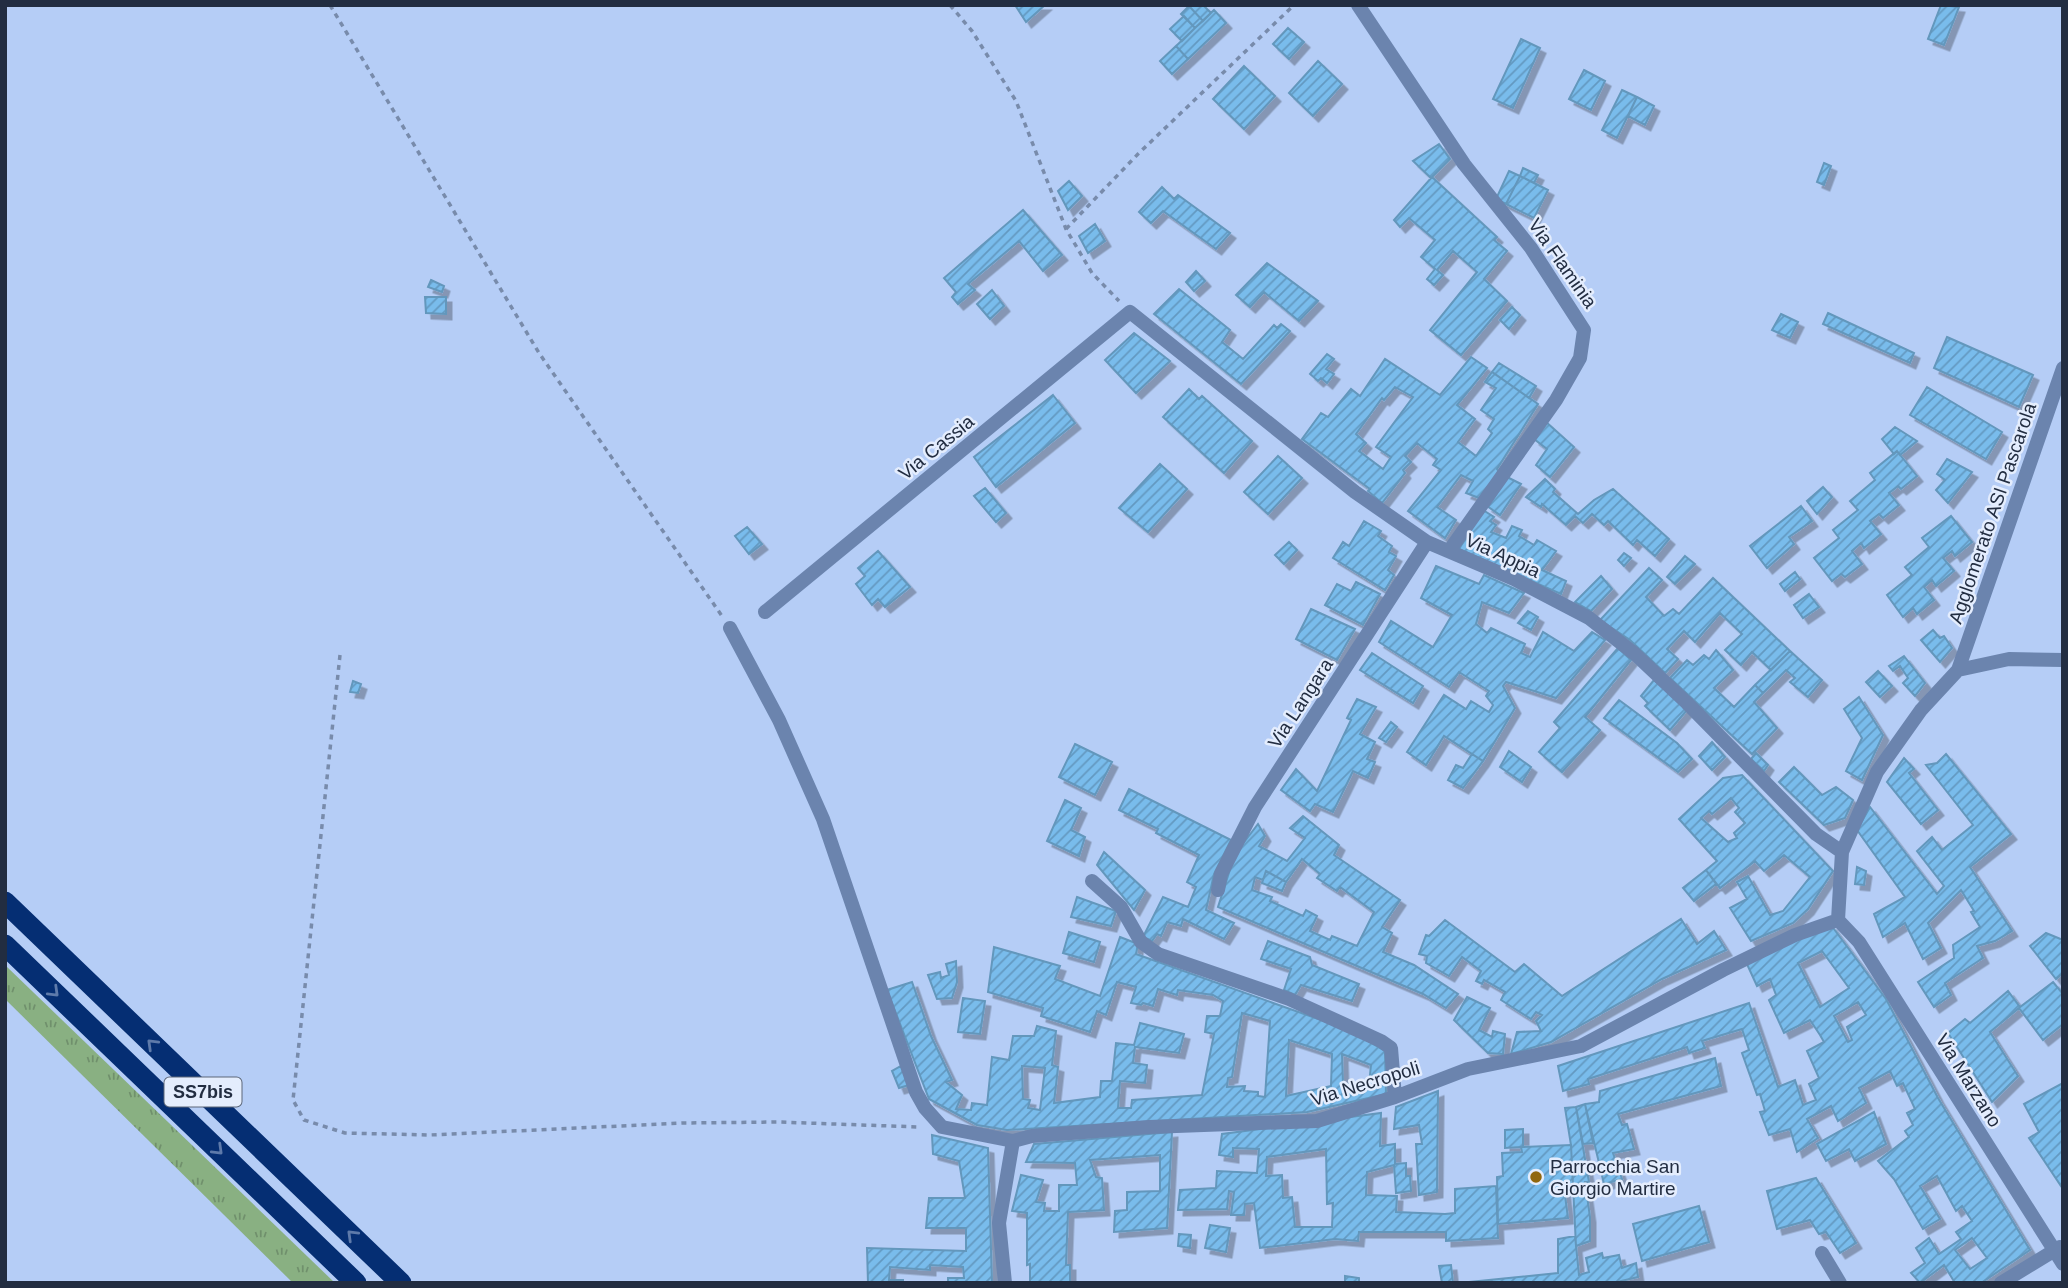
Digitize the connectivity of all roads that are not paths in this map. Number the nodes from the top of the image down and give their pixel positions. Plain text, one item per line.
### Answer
1 (1358, 5) edge
2 (1130, 312) joint
3 (2063, 368) edge
4 (1427, 542) junction
5 (1449, 551) junction
6 (765, 612) dead end
7 (730, 628) road end
8 (2063, 660) edge
9 (1958, 670) junction
10 (1842, 852) junction
11 (1092, 881) dead end
12 (1218, 890) dead end
13 (5, 902) edge
14 (1838, 920) junction
15 (5, 945) edge
16 (1395, 1097) junction
17 (1013, 1141) junction
18 (2059, 1248) edge
19 (1822, 1253) dead end
20 (2063, 1264) edge
21 (356, 1283) edge
22 (401, 1283) edge
23 (1004, 1283) edge
24 (1840, 1283) edge
25 (2001, 1283) edge

1 - 5 street, Via Flaminia
2 - 4 street, Via Appia
2 - 6 street, Via Cassia
3 - 9 street, Agglomerato ASI Pascarola
4 - 5 street, Via Appia
4 - 12 street, Via Langara
5 - 10 street, Via Appia
7 - 17 street
8 - 9 street
9 - 10 street
10 - 14 street
11 - 16 street
22 -> 13 highway, SS7bis
14 - 16 street, Via Necropoli
14 - 18 street, Via Marzano
15 -> 21 highway, SS7bis
16 - 17 street, Via Necropoli
17 - 23 street
18 - 20 street, Via Marzano
18 - 25 street
19 - 24 street

